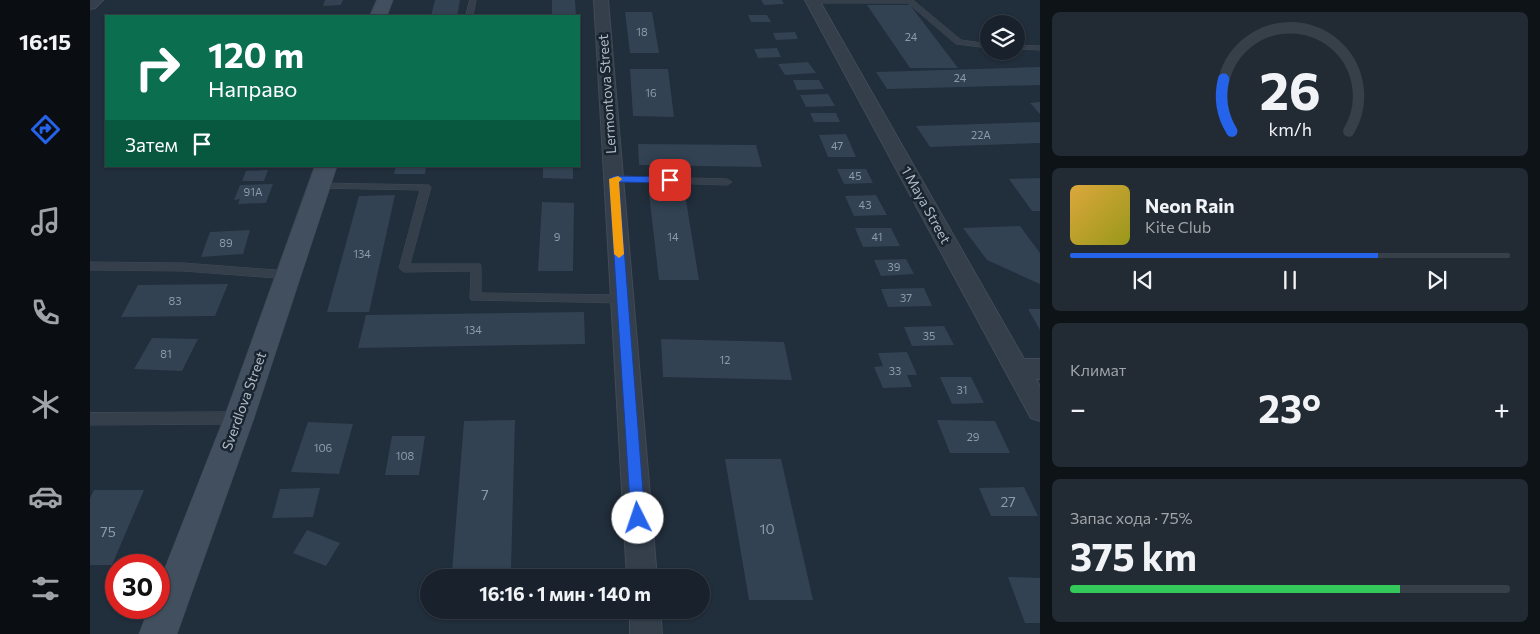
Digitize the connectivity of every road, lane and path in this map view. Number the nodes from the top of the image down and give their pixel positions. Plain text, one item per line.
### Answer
1 (96, 0) edge
2 (385, 0) edge
3 (473, 0) edge
4 (601, 0) edge
5 (910, 0) edge
6 (812, 1) edge
7 (90, 5) edge
8 (379, 15) edge
9 (470, 15) edge
10 (980, 45) edge
11 (1025, 47) edge
12 (1040, 48) edge
13 (323, 176) edge
14 (614, 179) junction
15 (727, 182) dead end
16 (90, 266) edge
17 (289, 275) junction
18 (622, 299) junction
19 (1016, 369) junction
20 (1040, 369) edge
21 (1040, 410) edge
22 (239, 418) junction
23 (90, 419) edge
24 (641, 569) edge
25 (645, 619) edge
26 (158, 634) edge
27 (646, 634) edge

1 - 7 street
2 - 8 main road
3 - 9 lane
4 - 14 street, Lermontova Street
5 - 6 lane
5 - 10 lane
6 - 19 street, 1 Maya Street
11 - 12 lane
13 - 17 main road, Sverdlova Street
13 - 18 lane
14 - 15 lane
14 - 18 street, Lermontova Street
16 - 17 lane
17 - 22 main road, Sverdlova Street
18 - 24 street, Lermontova Street
19 - 20 street
19 - 21 street, 1 Maya Street
22 - 23 lane
22 - 26 main road, Sverdlova Street
25 - 27 street

